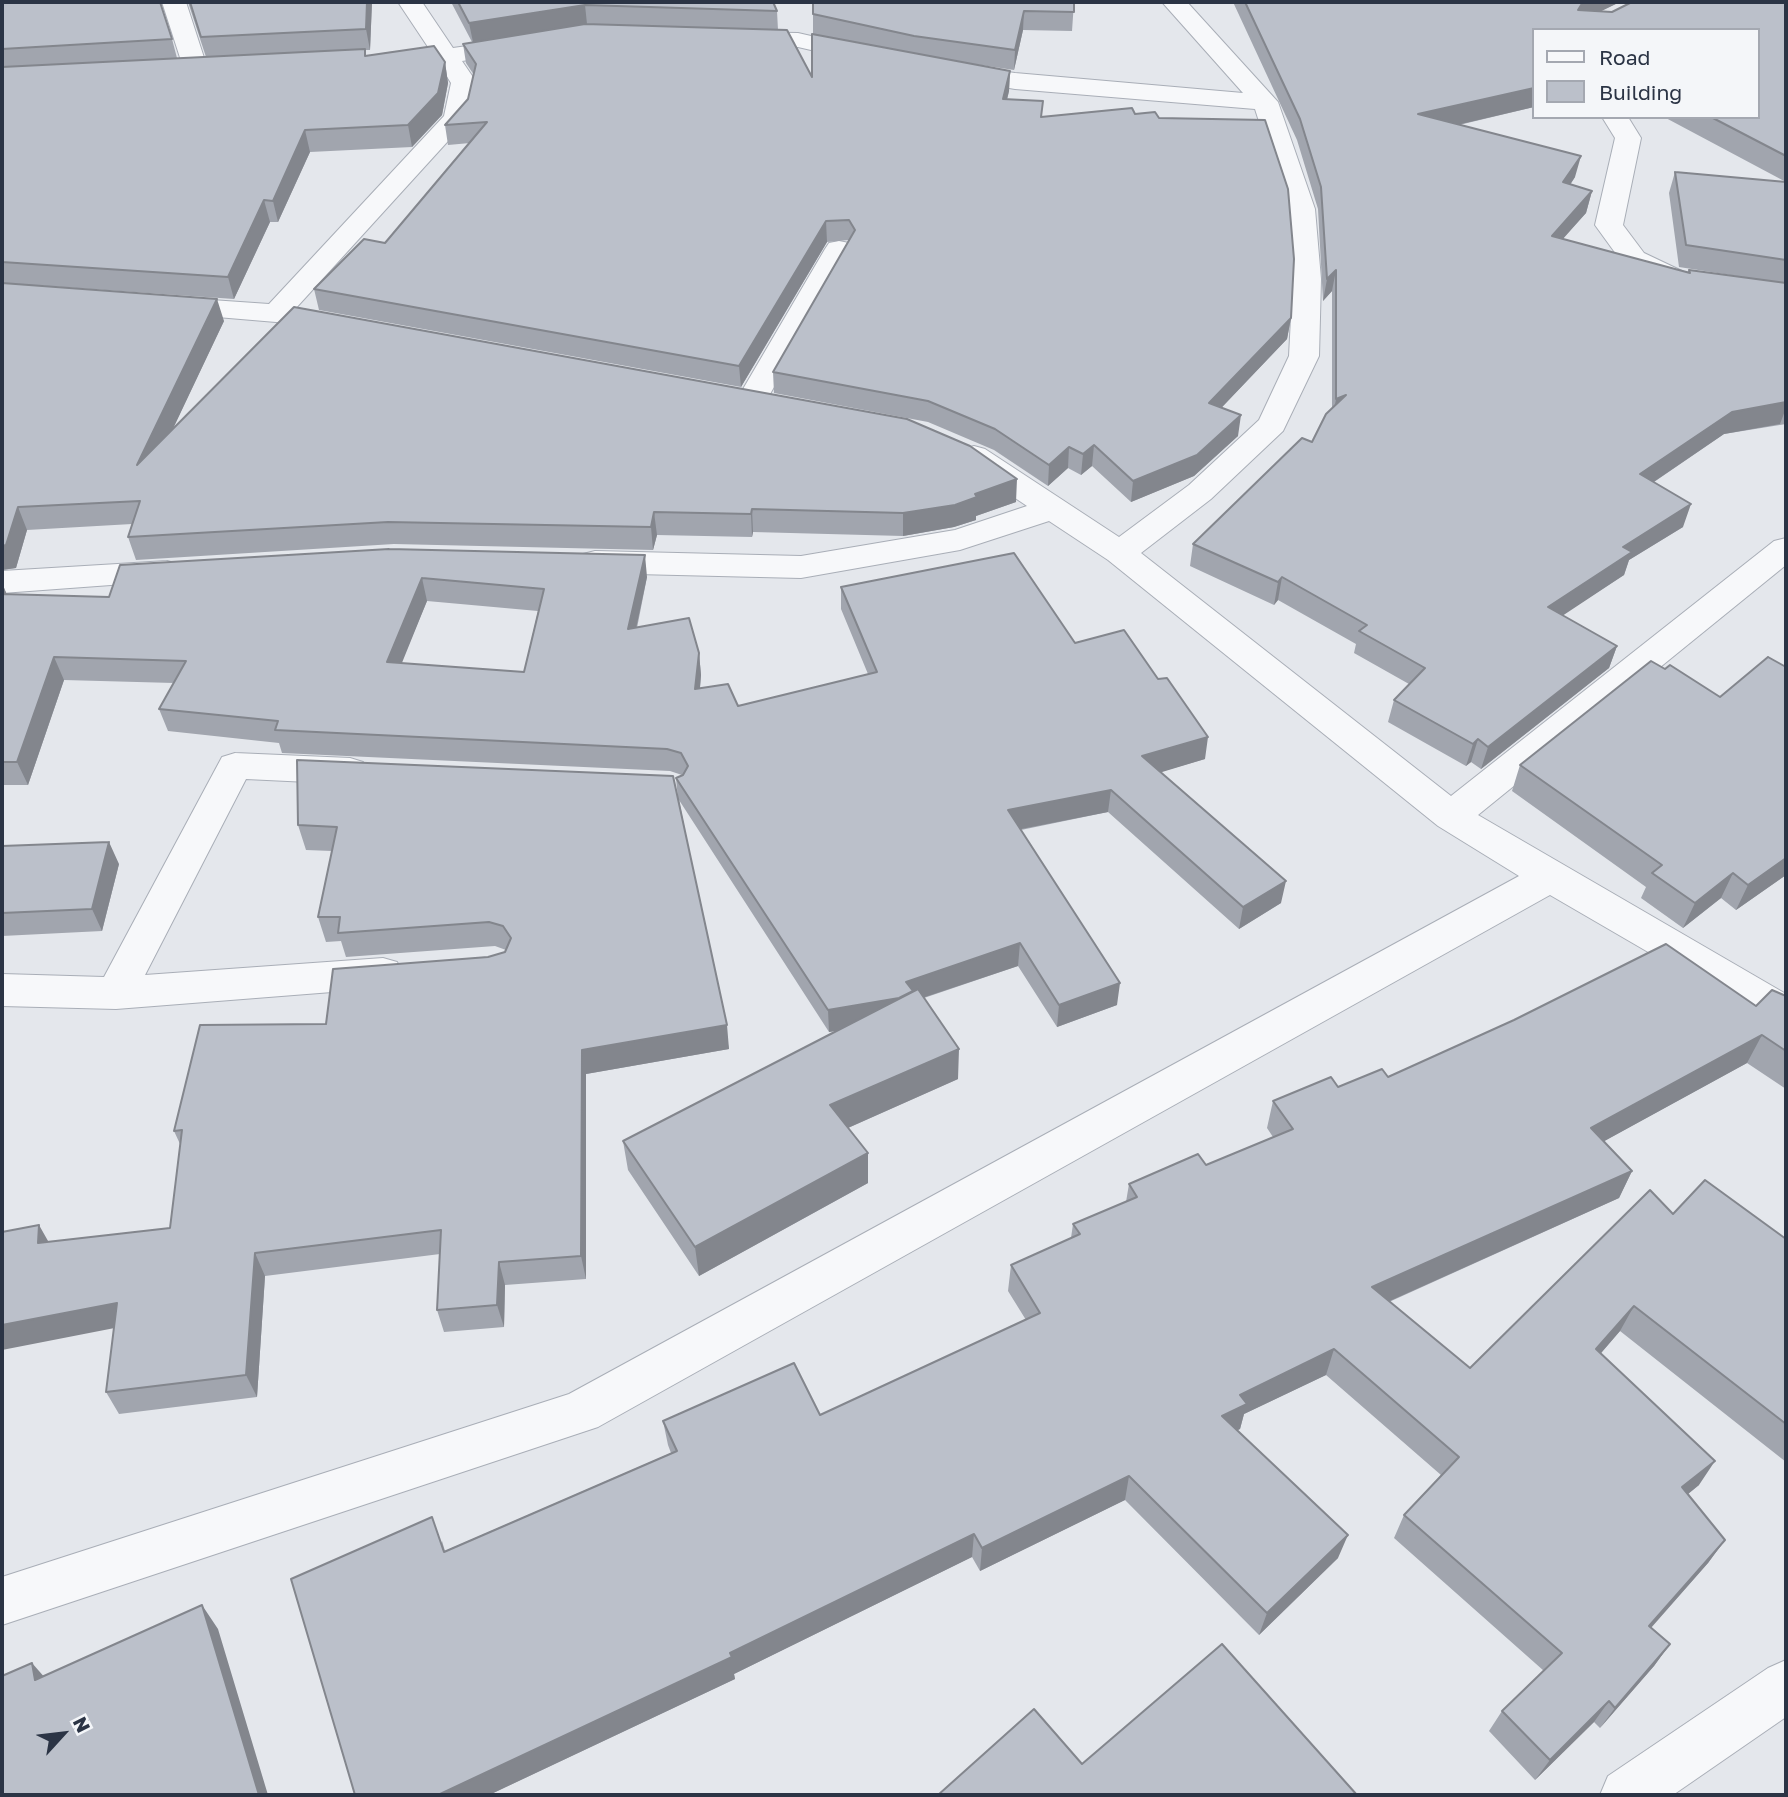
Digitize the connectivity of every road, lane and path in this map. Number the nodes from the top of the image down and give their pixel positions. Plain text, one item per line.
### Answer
1 (174, 2) edge
2 (410, 2) edge
3 (1174, 2) edge
4 (719, 38) edge
5 (536, 42) edge
6 (446, 57) junction
7 (887, 60) edge
8 (363, 61) edge
9 (224, 68) edge
10 (938, 69) edge
11 (196, 70) junction
12 (170, 71) edge
13 (1265, 102) junction
14 (1616, 119) edge
15 (839, 249) dead end
16 (1786, 295) edge
17 (139, 304) edge
18 (276, 313) junction
19 (371, 330) edge
20 (752, 401) edge
21 (948, 445) edge
22 (1051, 509) junction
23 (1786, 548) edge
24 (1120, 553) junction
25 (570, 562) edge
26 (191, 570) edge
27 (2, 582) edge
28 (384, 773) edge
29 (1451, 816) junction
30 (1550, 877) junction
31 (413, 970) edge
32 (2, 990) edge
33 (116, 993) junction
34 (1786, 1013) edge
35 (2, 1601) edge
36 (1786, 1686) edge
37 (1627, 1795) edge

1 - 11 street
2 - 6 street
3 - 13 street
4 - 7 street
5 - 6 street
6 - 8 street
6 - 18 street
9 - 11 street
10 - 13 street
11 - 12 street
13 - 24 street
14 - 16 street
15 - 20 street
17 - 18 street
18 - 19 street
21 - 22 street
22 - 24 street
22 - 25 street
23 - 29 street
24 - 29 street
26 - 27 street
28 - 33 street
29 - 30 street
30 - 34 street
30 - 35 street
31 - 33 street
32 - 33 street
36 - 37 street

